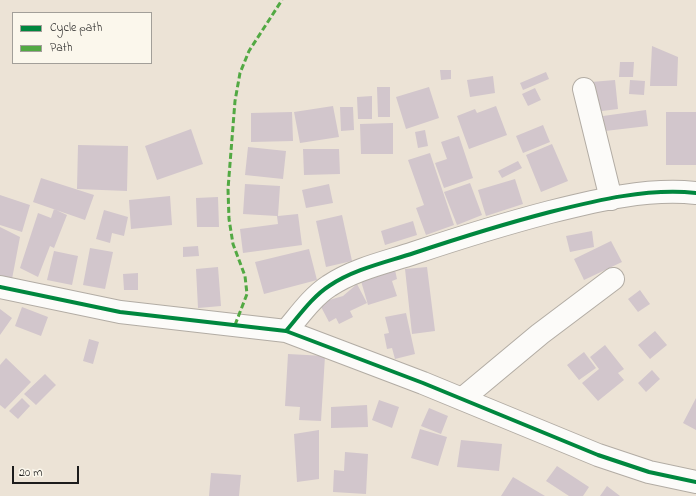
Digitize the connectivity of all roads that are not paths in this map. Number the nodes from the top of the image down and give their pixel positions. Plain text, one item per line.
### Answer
1 (584, 88) dead end
2 (696, 193) edge
3 (611, 198) junction
4 (613, 279) dead end
5 (0, 287) edge
6 (286, 331) junction
7 (462, 399) junction
8 (693, 479) edge
9 (671, 496) edge

1 - 3 street
2 - 3 street
3 - 6 street
4 - 7 street
5 - 6 street
6 - 7 street
7 - 8 street
8 - 9 street

